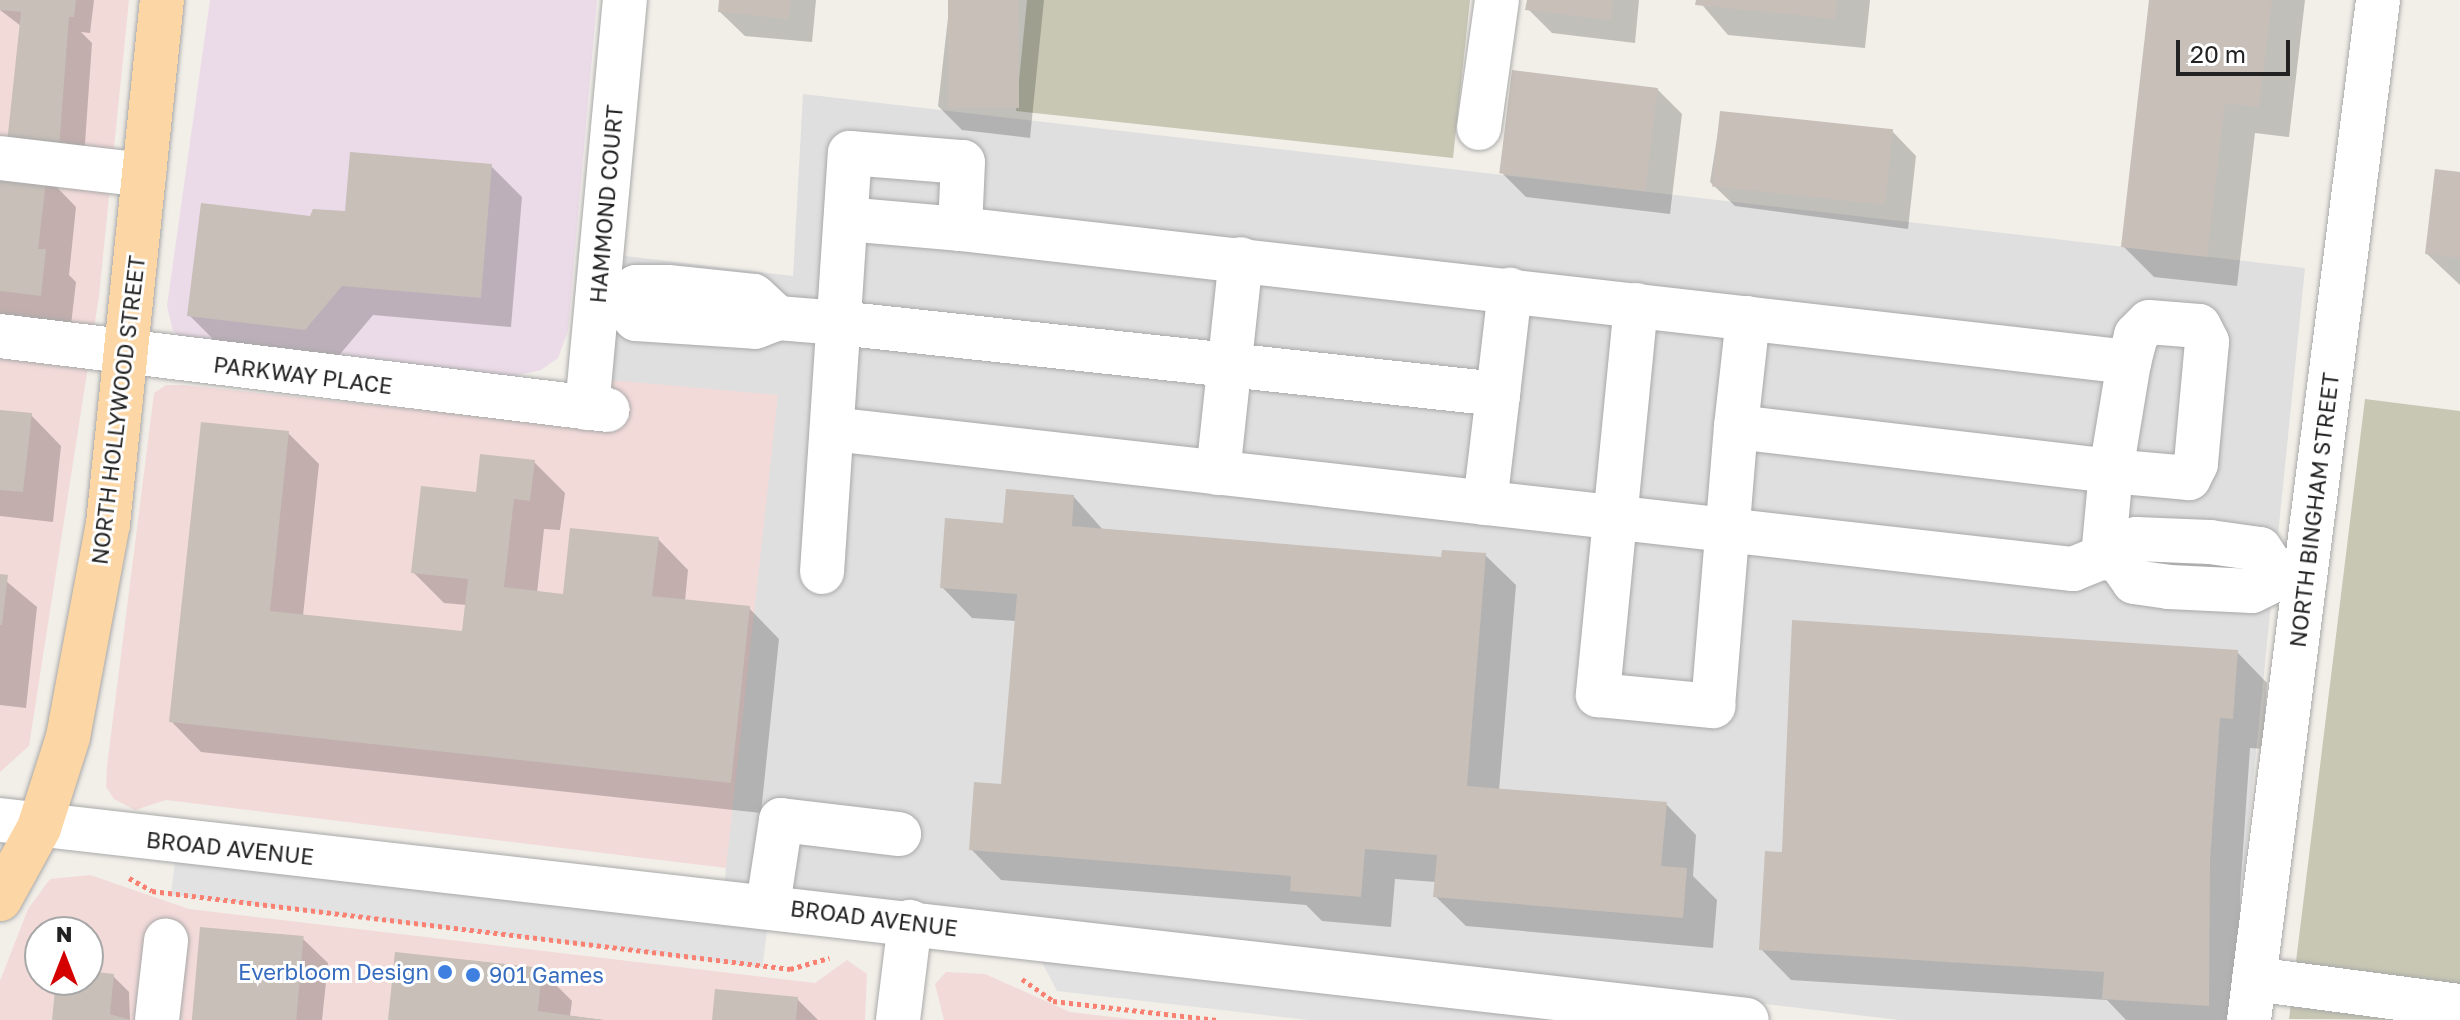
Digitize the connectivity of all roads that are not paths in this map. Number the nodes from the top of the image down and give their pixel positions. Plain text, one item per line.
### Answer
1 (162, 0) edge
2 (625, 0) edge
3 (1497, 0) edge
4 (2378, 0) edge
5 (1479, 128) dead end
6 (0, 158) edge
7 (144, 175) junction
8 (846, 219) junction
9 (960, 229) junction
10 (1241, 259) junction
11 (1510, 290) junction
12 (609, 302) junction
13 (1636, 305) junction
14 (1748, 318) junction
15 (839, 323) junction
16 (0, 336) edge
17 (127, 355) junction
18 (2129, 362) junction
19 (1230, 365) junction
20 (1498, 394) junction
21 (597, 409) joint
22 (1736, 427) junction
23 (832, 429) junction
24 (2111, 471) junction
25 (1218, 473) junction
26 (1485, 503) junction
27 (1616, 518) junction
28 (1726, 530) junction
29 (2210, 542) junction
30 (2112, 559) junction
31 (822, 572) dead end
32 (2292, 579) junction
33 (2207, 590) junction
34 (20, 824) edge
35 (899, 834) dead end
36 (0, 899) edge
37 (768, 905) junction
38 (910, 922) junction
39 (166, 941) dead end
40 (2252, 999) edge
41 (2460, 1006) edge
42 (157, 1020) edge
43 (898, 1020) edge
44 (1747, 1020) edge

1 - 7 main road, NORTH HOLLYWOOD STREET
2 - 12 street, HAMMOND COURT
3 - 5 street
4 - 32 street, NORTH BINGHAM STREET
6 - 7 street
7 - 17 main road, NORTH HOLLYWOOD STREET
8 - 9 street
8 - 9 street
8 - 15 street
9 - 10 street
10 - 11 street
10 - 19 street
11 - 13 street
11 - 20 street
12 - 15 street
12 - 21 street, HAMMOND COURT
13 - 14 street
13 - 27 street
14 - 18 street
14 - 22 street
15 - 19 street
15 - 23 street
16 - 17 street, PARKWAY PLACE
17 - 21 street, PARKWAY PLACE
17 - 34 main road, NORTH HOLLYWOOD STREET
18 - 24 street
18 - 24 street
19 - 20 street
19 - 25 street
20 - 26 street
22 - 24 street
22 - 28 street
23 - 25 street
23 - 31 street
24 - 30 street
25 - 26 street
26 - 27 street
27 - 28 street
27 - 28 street
28 - 30 street
29 - 30 street
29 - 32 street
29 - 33 street
30 - 33 street
32 - 33 street
32 - 40 street, NORTH BINGHAM STREET
34 - 36 main road, NORTH HOLLYWOOD STREET
34 - 37 street, BROAD AVENUE
35 - 37 street
37 - 38 street, BROAD AVENUE
38 - 43 street
38 - 44 street, BROAD AVENUE
39 - 42 street
40 - 41 street

